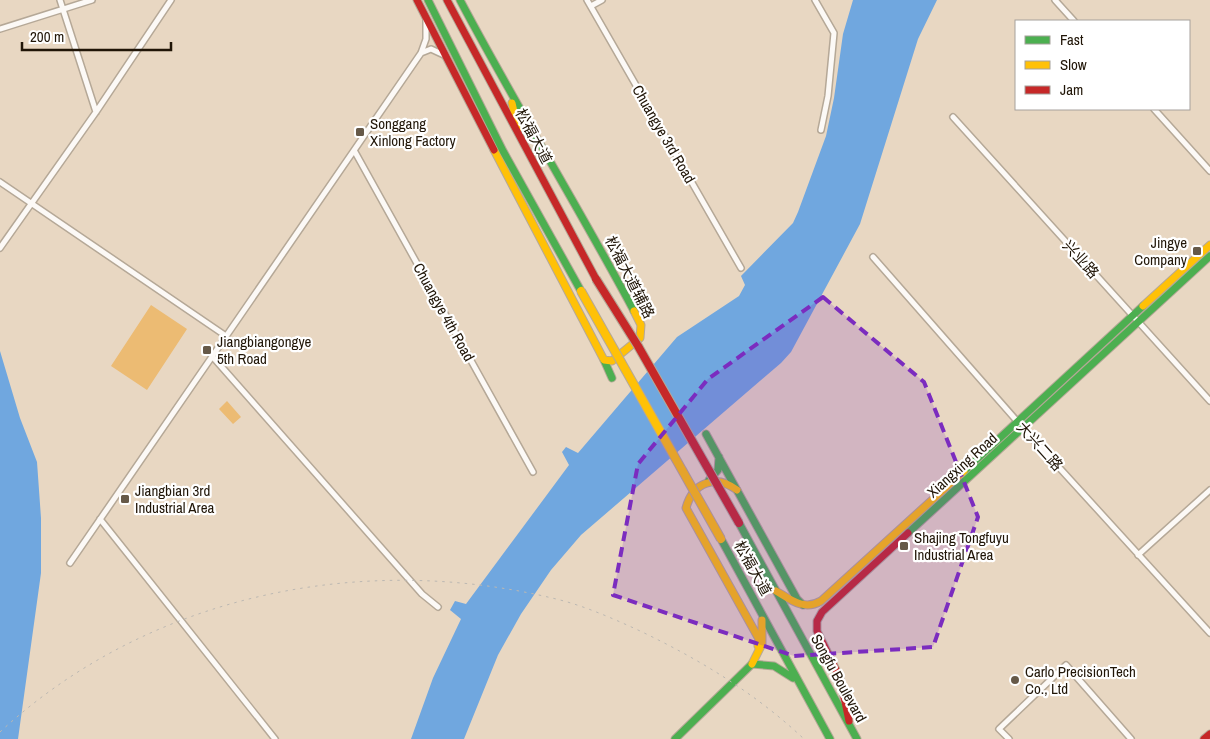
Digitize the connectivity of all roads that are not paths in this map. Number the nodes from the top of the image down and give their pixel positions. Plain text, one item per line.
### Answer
1 (60, 0) edge
2 (92, 0) edge
3 (171, 0) edge
4 (417, 0) edge
5 (428, 0) edge
6 (447, 0) edge
7 (587, 0) edge
8 (602, 0) edge
9 (815, 0) edge
10 (1055, 0) edge
11 (461, 2) edge
12 (591, 6) junction
13 (63, 9) junction
14 (426, 19) junction
15 (1073, 20) edge
16 (0, 29) edge
17 (421, 52) junction
18 (444, 56) junction
19 (510, 95) junction
20 (1155, 110) edge
21 (96, 112) junction
22 (953, 117) dead end
23 (477, 119) junction
24 (821, 130) dead end
25 (520, 140) junction
26 (503, 151) junction
27 (355, 152) junction
28 (1210, 171) edge
29 (0, 182) edge
30 (33, 203) junction
31 (1210, 245) edge
32 (0, 248) edge
33 (1210, 256) edge
34 (873, 257) dead end
35 (741, 268) dead end
36 (1135, 320) junction
37 (226, 336) junction
38 (212, 356) junction
39 (604, 360) junction
40 (612, 378) dead end
41 (1210, 400) edge
42 (1020, 425) junction
43 (706, 434) dead end
44 (719, 457) junction
45 (533, 472) dead end
46 (705, 483) junction
47 (737, 490) junction
48 (1210, 490) edge
49 (100, 519) junction
50 (738, 523) joint
51 (1138, 555) junction
52 (70, 563) dead end
53 (776, 591) junction
54 (438, 607) dead end
55 (806, 607) junction
56 (760, 610) junction
57 (1210, 634) edge
58 (758, 654) junction
59 (752, 664) junction
60 (798, 682) junction
61 (850, 726) junction
62 (1210, 734) edge
63 (276, 739) edge
64 (674, 739) edge
65 (830, 739) edge
66 (857, 739) edge
67 (1008, 739) edge
68 (1131, 739) edge
69 (1204, 739) edge

1 - 13 street
2 - 13 street
3 - 21 street
4 - 14 main road
5 - 26 main road
6 - 25 main road, 松福大道
7 - 12 street, Chuangye 3rd Road
8 - 12 street
9 - 24 street
10 - 15 street
11 - 19 main road, 松福大道辅路
12 - 35 street, Chuangye 3rd Road
13 - 16 street
13 - 21 street
14 - 17 street
14 - 18 main road
17 - 18 street
17 - 27 street
18 - 23 main road
19 - 25 main road
19 - 39 main road, 松福大道辅路
20 - 28 street
21 - 30 street
22 - 36 street, 兴业路
23 - 26 main road
23 - 39 main road
25 - 50 main road, 松福大道, bridge
26 - 56 main road, 松福大道, bridge
27 - 37 street
27 - 45 street, Chuangye 4th Road
29 - 30 street
30 - 32 street
30 - 37 street
31 - 36 main road, Xiangxing Road
33 - 36 main road, Xiangxing Road
34 - 42 street, 大兴二路
36 - 41 street, 兴业路
36 - 42 main road, Xiangxing Road
37 - 38 street
38 - 49 street
38 - 54 street
39 - 40 main road
42 - 51 street, 大兴二路
42 - 55 main road, Xiangxing Road
42 - 61 main road, Xiangxing Road
43 - 44 main road
44 - 46 main road
44 - 47 main road
46 - 47 main road
46 - 58 main road
47 - 55 main road
48 - 51 street
49 - 52 street
49 - 63 street
50 - 53 main road, Songfu Boulevard
51 - 57 street, 大兴二路
53 - 55 main road
53 - 61 main road, Songfu Boulevard
56 - 58 main road, 松福大道
56 - 60 main road
58 - 59 main road, 松福大道
59 - 60 main road
59 - 64 main road
60 - 65 main road
61 - 66 main road, Songfu Boulevard
62 - 69 main road
67 - 68 street

